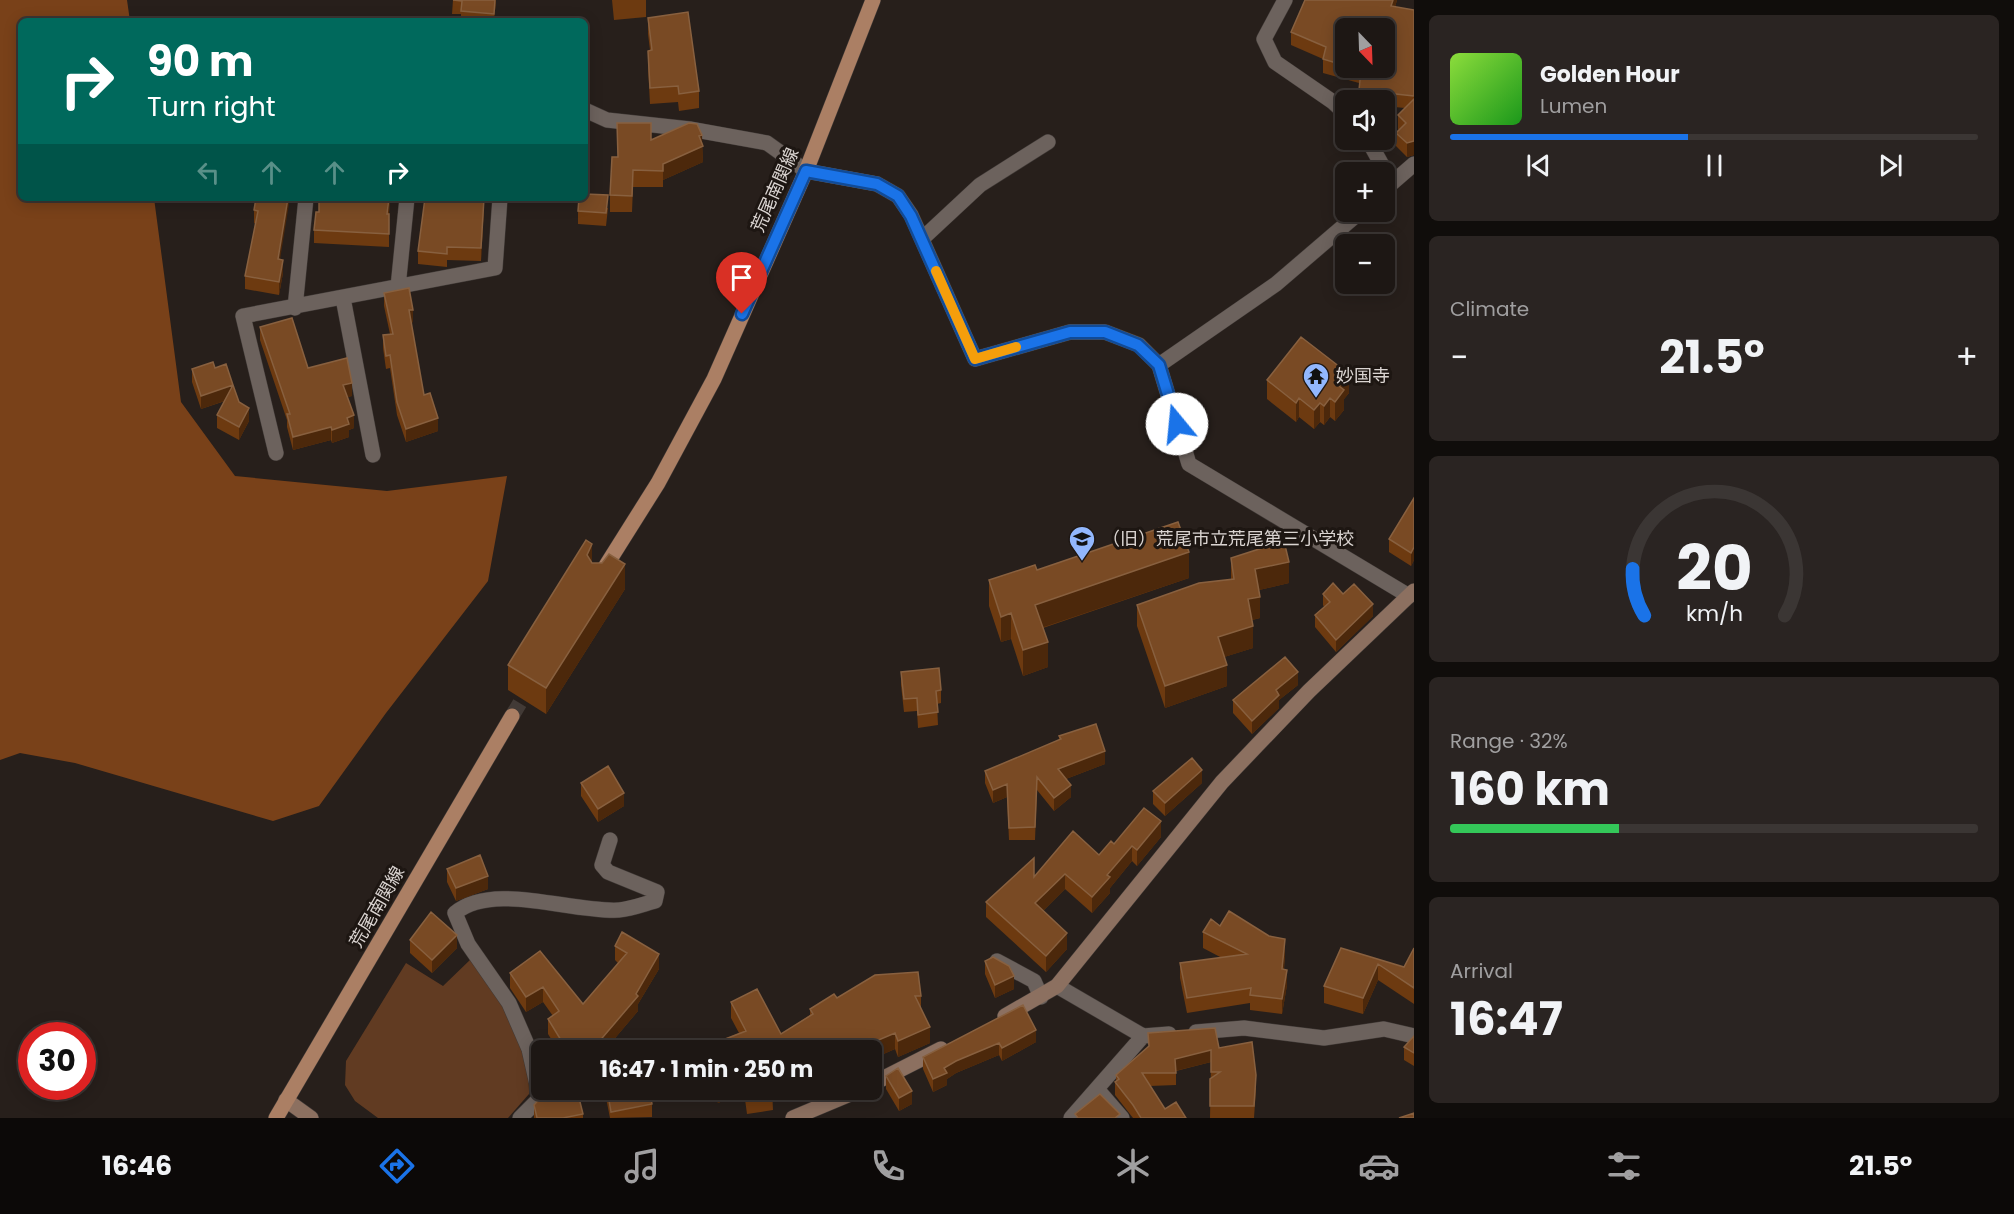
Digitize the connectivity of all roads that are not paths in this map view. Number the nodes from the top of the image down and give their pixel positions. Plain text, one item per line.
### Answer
1 (873, 0) edge
2 (1285, 0) edge
3 (1335, 104) edge
4 (588, 111) edge
5 (1048, 142) dead end
6 (1414, 164) edge
7 (806, 171) junction
8 (1395, 181) edge
9 (306, 201) edge
10 (407, 201) edge
11 (500, 201) edge
12 (1348, 222) edge
13 (922, 239) junction
14 (398, 287) junction
15 (343, 298) junction
16 (295, 308) junction
17 (1159, 365) junction
18 (276, 453) dead end
19 (373, 455) dead end
20 (597, 580) edge
21 (1412, 593) edge
22 (512, 716) tunnel mouth
23 (610, 840) dead end
24 (998, 961) edge
25 (1057, 986) junction
26 (1041, 997) junction
27 (990, 1023) edge
28 (1137, 1033) junction
29 (1414, 1036) edge
30 (960, 1039) edge
31 (882, 1079) edge
32 (1097, 1089) junction
33 (286, 1100) junction
34 (836, 1100) edge
35 (276, 1118) edge
36 (310, 1118) edge
37 (520, 1118) edge
38 (793, 1118) edge
39 (1071, 1118) edge
40 (1122, 1118) edge

1 - 7 main road, 荒尾南関線
2 - 3 street
4 - 7 street
5 - 13 street
6 - 8 street
7 - 13 street
7 - 20 main road, 荒尾南関線
9 - 16 street
10 - 14 street
11 - 14 street
12 - 17 street
13 - 17 street
14 - 15 street
15 - 16 street
15 - 19 street
16 - 18 street
17 - 21 street
21 - 25 street
22 - 33 main road, 荒尾南関線
23 - 37 street
24 - 26 street
25 - 26 street
25 - 28 street
26 - 27 street
28 - 29 street
28 - 32 street
30 - 31 street
32 - 39 street
32 - 40 street
33 - 35 main road, 荒尾南関線
33 - 36 street
34 - 38 street

